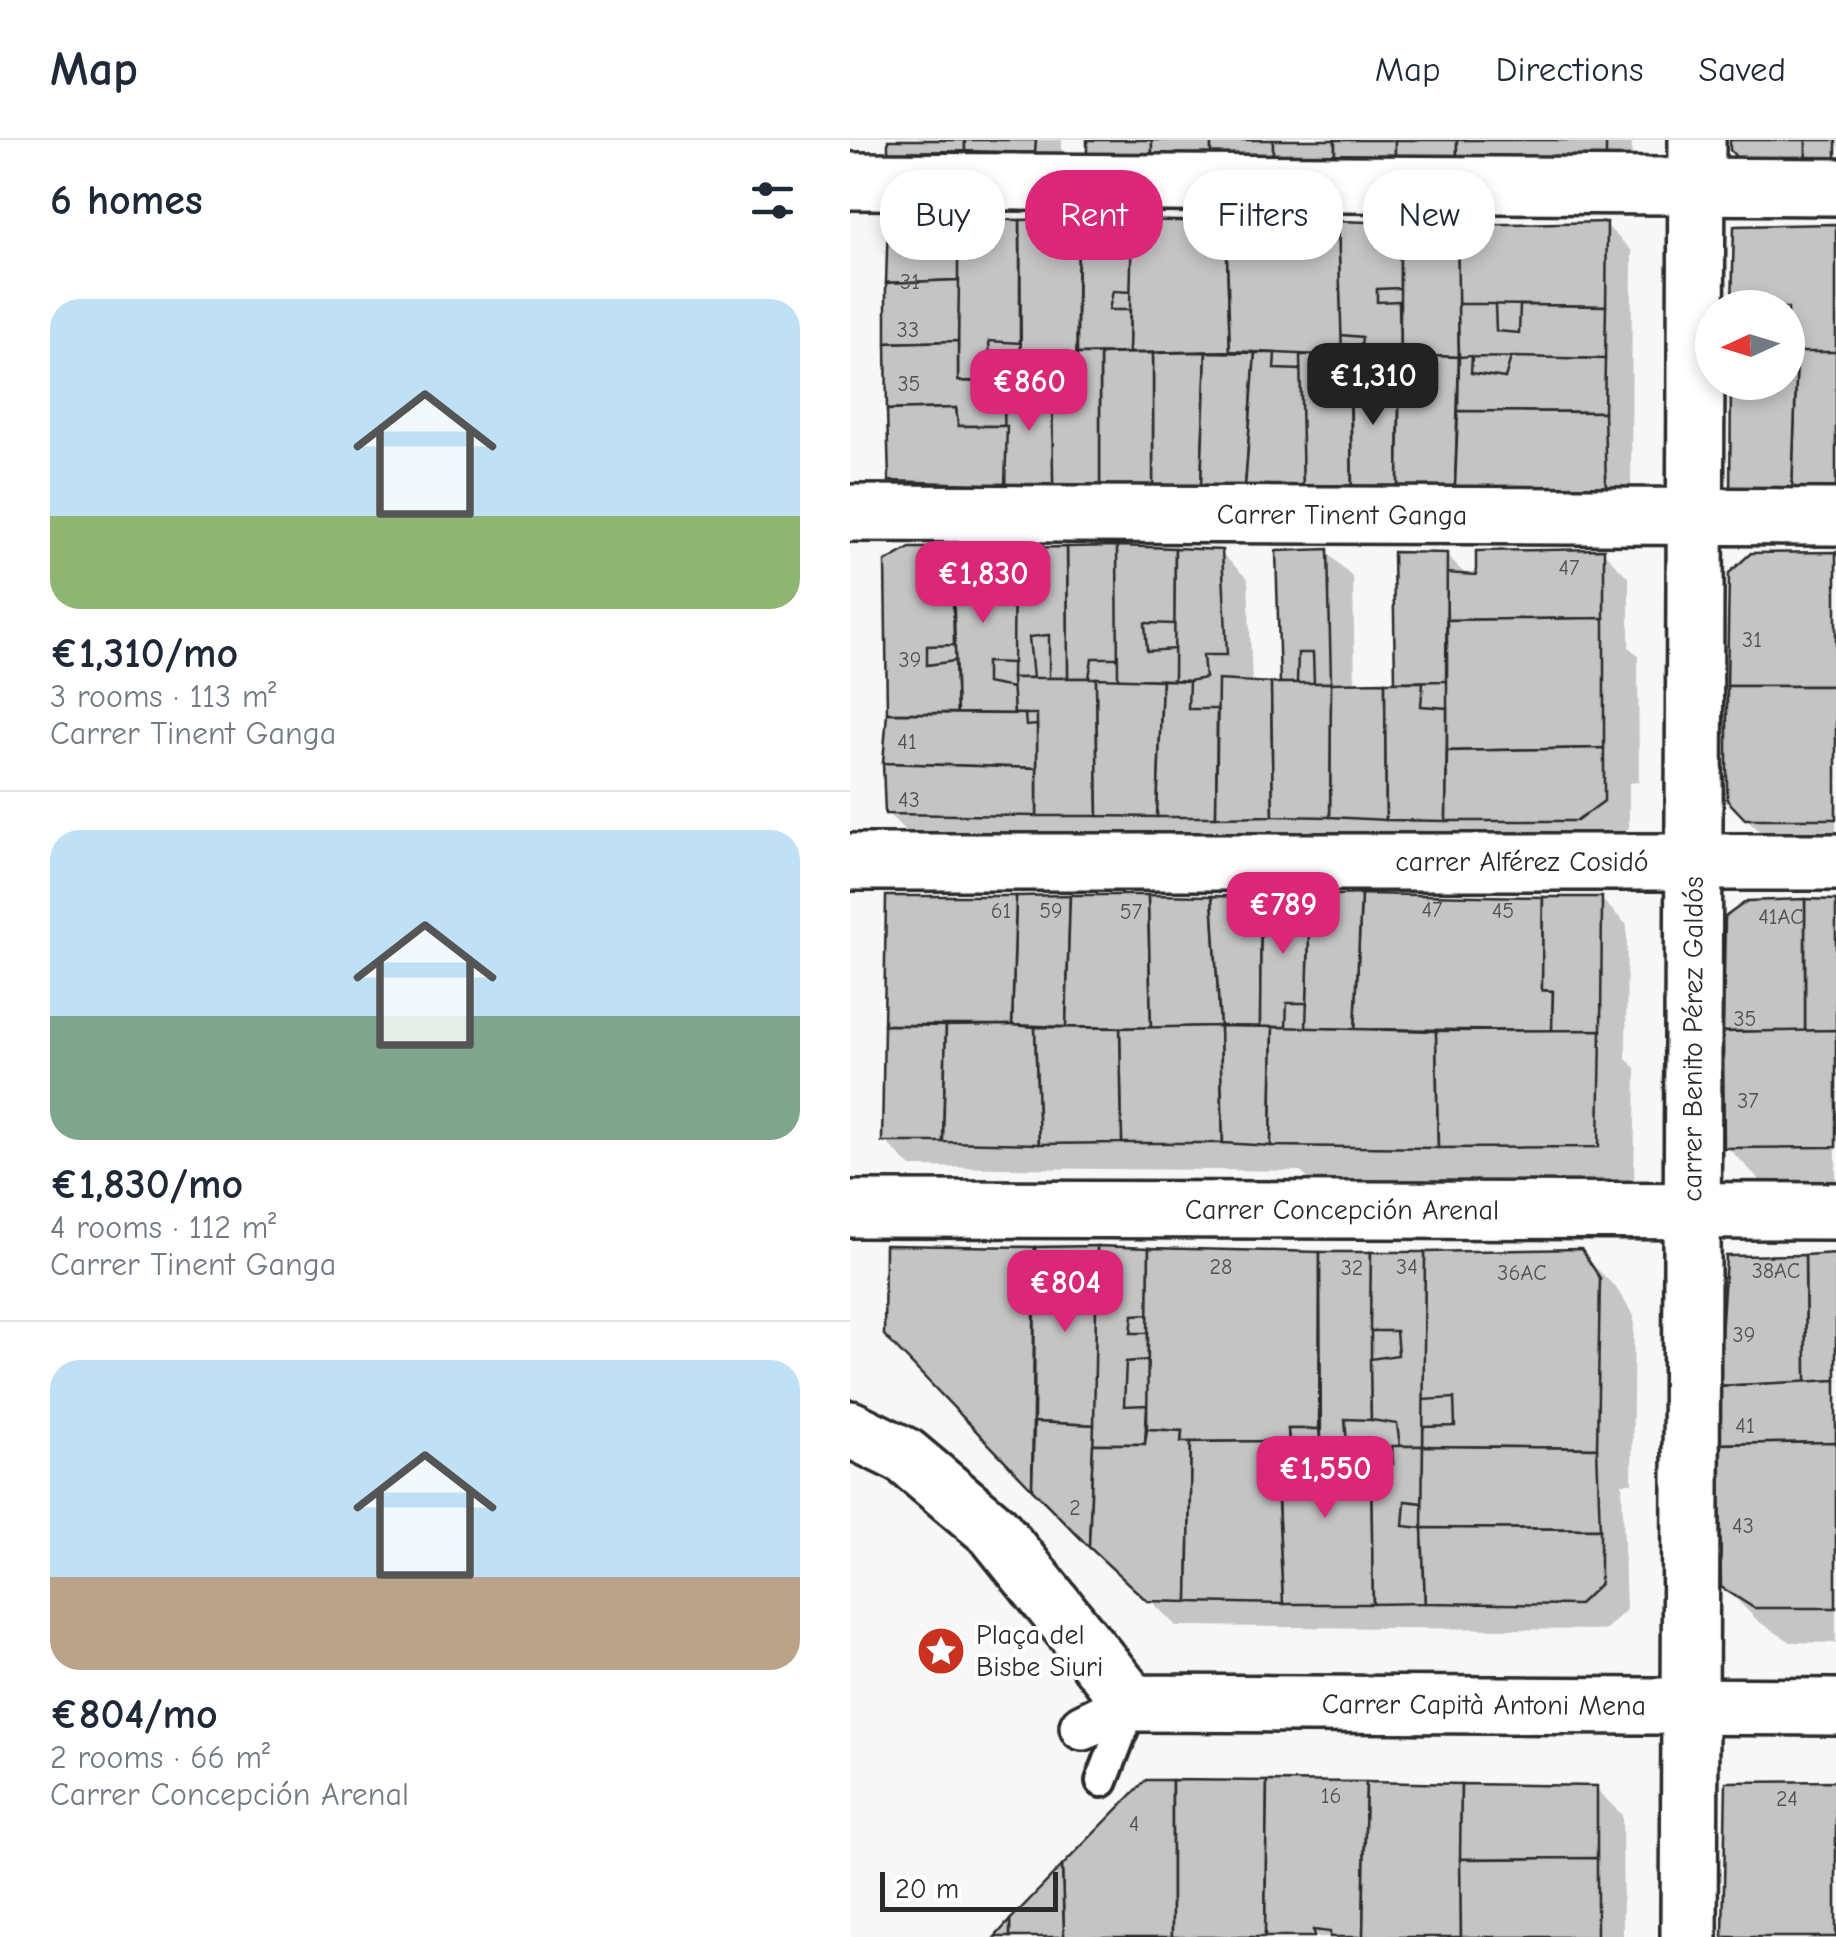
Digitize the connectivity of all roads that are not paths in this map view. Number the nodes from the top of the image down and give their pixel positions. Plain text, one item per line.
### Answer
1 (1697, 163) edge
2 (850, 181) edge
3 (1836, 187) edge
4 (850, 513) edge
5 (1696, 516) junction
6 (1836, 518) edge
7 (1694, 861) junction
8 (850, 862) edge
9 (1836, 862) edge
10 (850, 1209) edge
11 (1693, 1210) junction
12 (1836, 1211) edge
13 (850, 1429) edge
14 (1132, 1703) junction
15 (1692, 1706) junction
16 (1836, 1706) edge
17 (1084, 1727) dead end
18 (1102, 1782) dead end
19 (1689, 1937) edge

1 - 2 street
1 - 3 street
1 - 5 street, carrer Benito Pérez Galdós
4 - 5 street, Carrer Tinent Ganga
5 - 6 street, Carrer Tinent Ganga
5 - 7 street, carrer Benito Pérez Galdós
7 - 8 street, carrer Alférez Cosidó
7 - 9 street, carrer Alférez Cosidó
7 - 11 street, carrer Benito Pérez Galdós
10 - 11 street, Carrer Concepción Arenal
11 - 12 street, Carrer Concepción Arenal
11 - 15 street, carrer Benito Pérez Galdós
13 - 14 street
14 - 15 street, Carrer Capità Antoni Mena
14 - 17 street
14 - 18 lane
15 - 16 street, Carrer Capità Antoni Mena
15 - 19 street, carrer Benito Pérez Galdós

